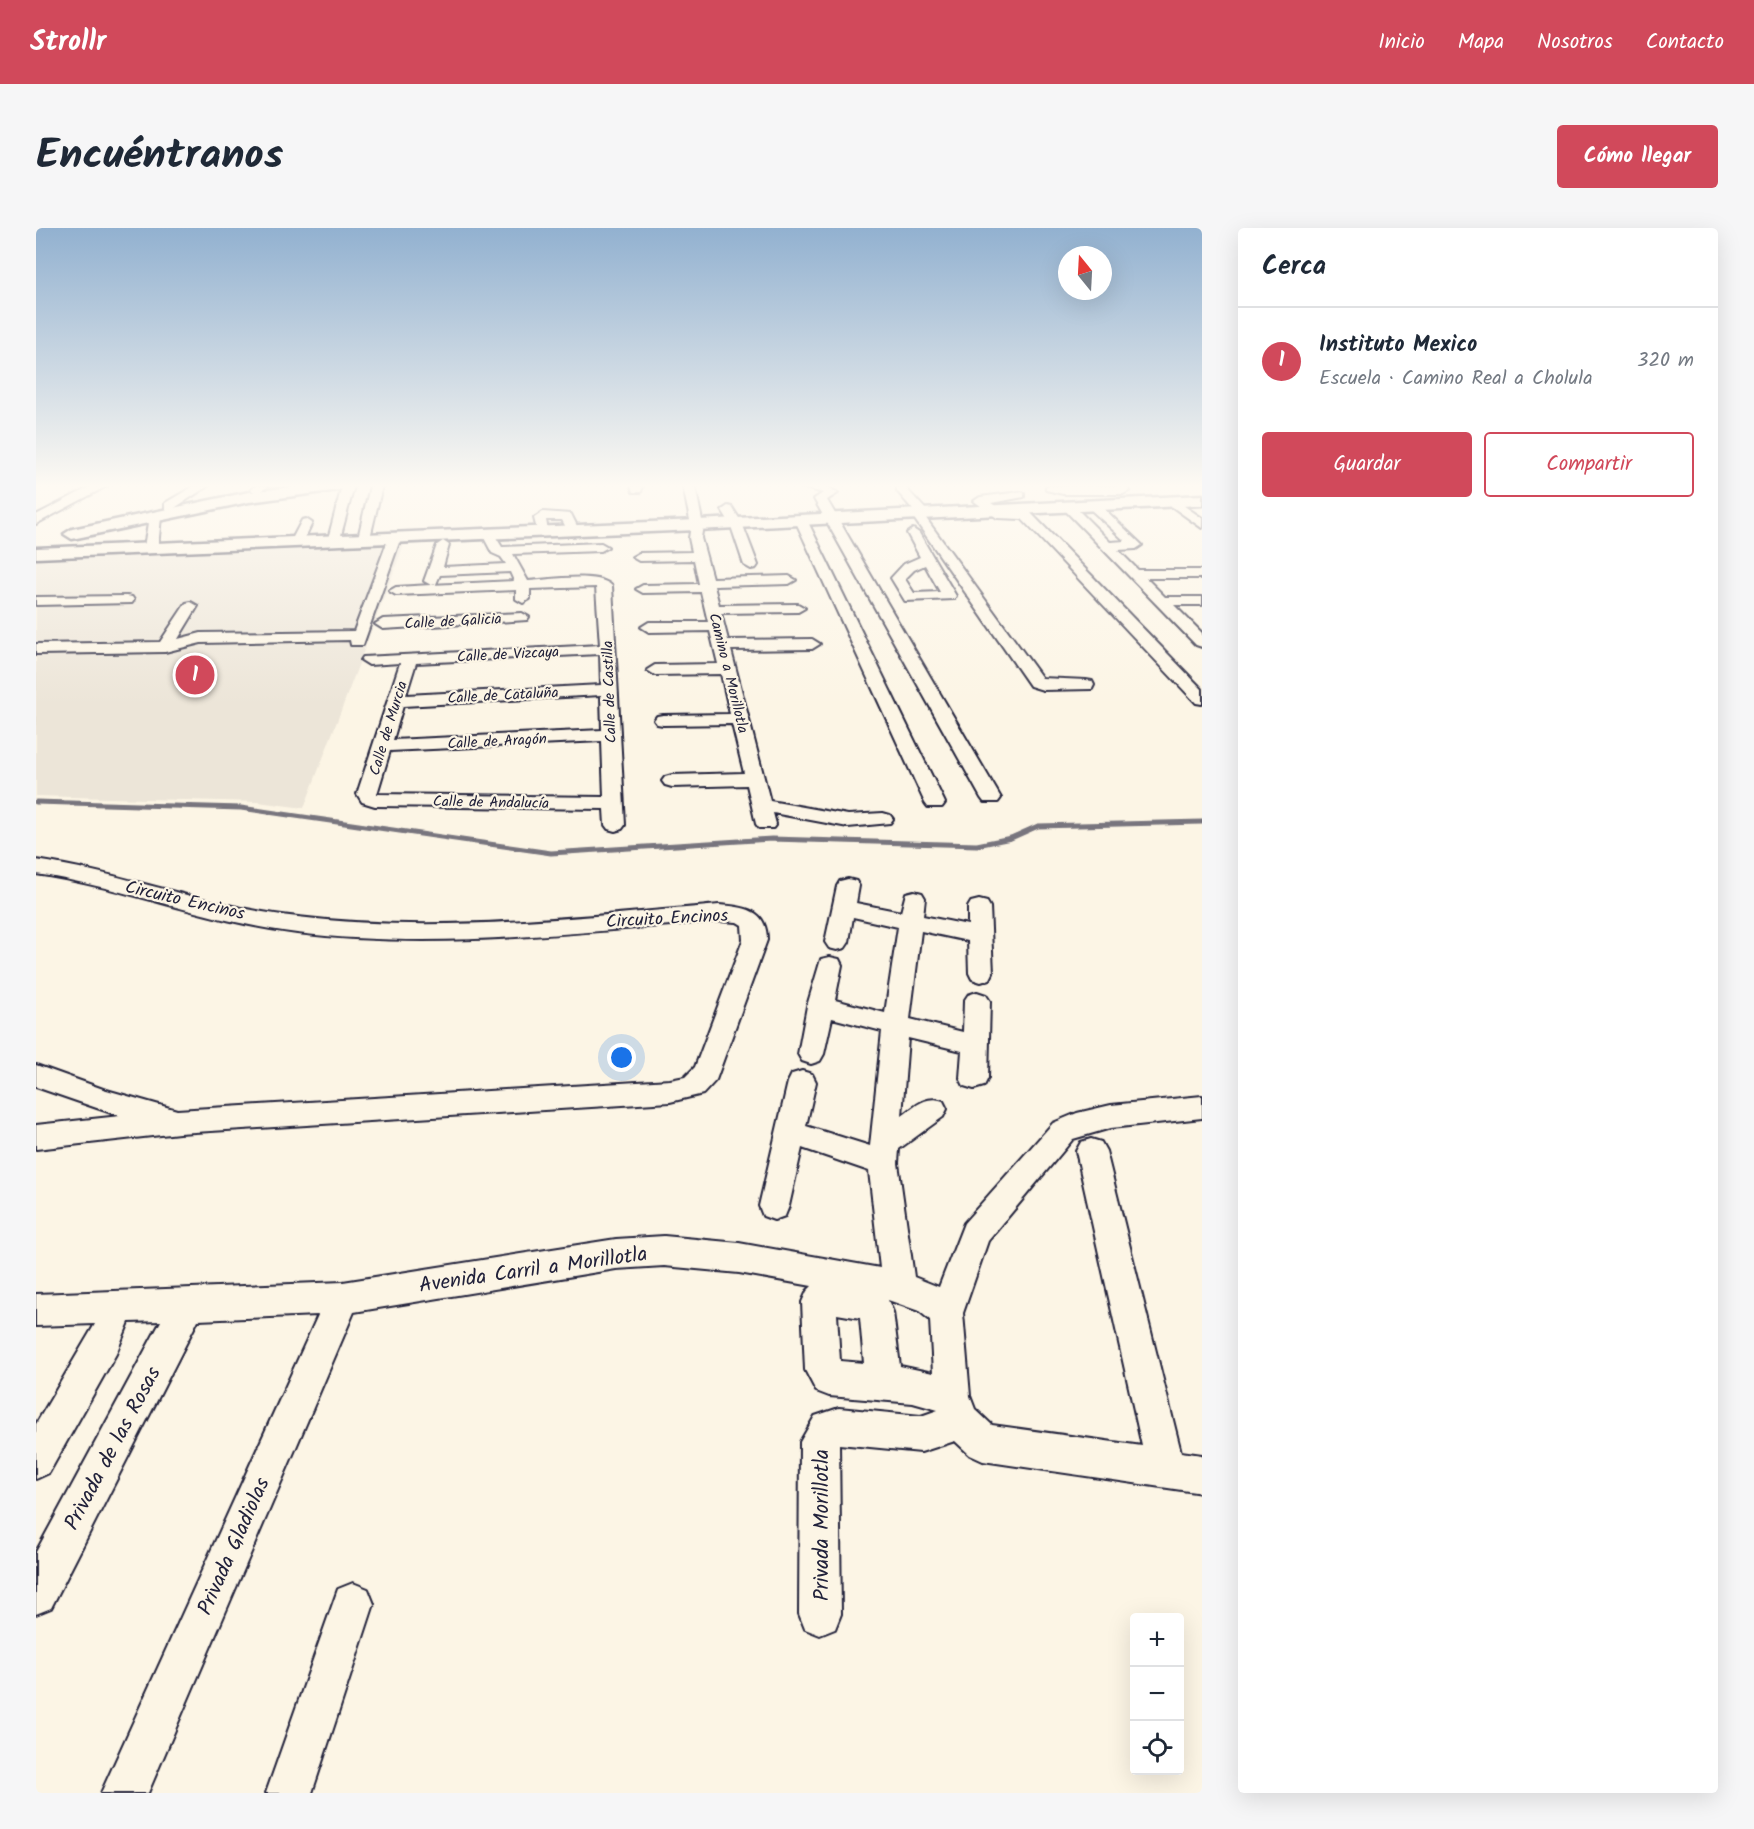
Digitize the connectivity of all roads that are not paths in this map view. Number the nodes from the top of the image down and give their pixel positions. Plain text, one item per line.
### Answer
1 (387, 559) edge
2 (438, 559) edge
3 (510, 559) edge
4 (561, 559) edge
5 (601, 559) edge
6 (701, 559) edge
7 (749, 559) edge
8 (822, 559) edge
9 (854, 559) edge
10 (927, 559) joint
11 (946, 559) edge
12 (1073, 559) edge
13 (1119, 559) edge
14 (751, 565) dead end
15 (515, 568) junction
16 (600, 573) junction
17 (1133, 574) junction
18 (1202, 574) edge
19 (789, 580) dead end
20 (523, 585) junction
21 (707, 585) junction
22 (643, 589) dead end
23 (396, 591) dead end
24 (910, 598) junction
25 (877, 599) junction
26 (127, 600) dead end
27 (36, 601) edge
28 (1161, 601) junction
29 (1202, 601) edge
30 (191, 606) dead end
31 (798, 608) dead end
32 (522, 617) junction
33 (715, 618) junction
34 (383, 624) dead end
35 (649, 627) dead end
36 (1199, 637) edge
37 (812, 644) dead end
38 (722, 645) junction
39 (165, 647) junction
40 (36, 649) edge
41 (607, 649) junction
42 (518, 653) junction
43 (409, 658) junction
44 (369, 660) dead end
45 (728, 669) junction
46 (655, 670) dead end
47 (1086, 685) dead end
48 (609, 690) junction
49 (1202, 699) edge
50 (397, 700) junction
51 (740, 719) junction
52 (663, 720) dead end
53 (611, 735) junction
54 (382, 746) junction
55 (755, 779) junction
56 (672, 781) dead end
57 (369, 798) joint
58 (991, 798) dead end
59 (614, 803) junction
60 (935, 803) dead end
61 (883, 819) dead end
62 (615, 825) dead end
63 (36, 867) edge
64 (979, 907) dead end
65 (912, 910) junction
66 (979, 935) junction
67 (981, 973) dead end
68 (977, 1001) dead end
69 (820, 1006) junction
70 (896, 1025) junction
71 (973, 1044) junction
72 (811, 1054) dead end
73 (36, 1076) edge
74 (974, 1078) dead end
75 (802, 1082) dead end
76 (1202, 1107) edge
77 (933, 1109) dead end
78 (179, 1121) junction
79 (790, 1133) junction
80 (36, 1137) edge
81 (1091, 1151) dead end
82 (884, 1153) junction
83 (774, 1206) dead end
84 (899, 1287) junction
85 (343, 1298) junction
86 (188, 1304) junction
87 (119, 1307) junction
88 (36, 1310) edge
89 (946, 1313) junction
90 (884, 1381) dead end
91 (956, 1408) junction
92 (36, 1460) edge
93 (1166, 1468) junction
94 (1202, 1474) edge
95 (36, 1593) edge
96 (353, 1604) dead end
97 (820, 1614) dead end
98 (124, 1793) edge
99 (289, 1793) edge

1 - 39 street
2 - 15 street
3 - 15 street
4 - 16 street
5 - 16 street
6 - 21 street, Camino a Morillotla
7 - 14 street
8 - 60 street
9 - 25 street
10 - 24 street
10 - 24 street
11 - 47 street
12 - 49 street
13 - 17 street
15 - 20 street
16 - 20 street
16 - 41 street, Calle de Castilla
17 - 18 street
17 - 28 street
19 - 21 street
20 - 23 street
20 - 32 street
21 - 22 street
21 - 33 street, Camino a Morillotla
24 - 25 street
25 - 58 street
26 - 27 street
28 - 29 street
28 - 36 street
30 - 39 street
31 - 33 street
32 - 34 street, Calle de Galicia
32 - 42 street
33 - 35 street
33 - 38 street, Camino a Morillotla
37 - 38 street
38 - 45 street, Camino a Morillotla
39 - 40 street
41 - 42 street, Calle de Vizcaya
41 - 48 street, Calle de Castilla
42 - 43 street, Calle de Vizcaya
43 - 44 street, Calle de Vizcaya
43 - 50 street, Calle de Murcia
45 - 46 street
45 - 51 street, Camino a Morillotla
48 - 50 street, Calle de Cataluña
48 - 53 street, Calle de Castilla
50 - 54 street, Calle de Murcia
51 - 52 street
51 - 55 street, Camino a Morillotla
53 - 54 street, Calle de Aragón
53 - 59 street, Calle de Castilla
54 - 57 street, Calle de Murcia
55 - 56 street
55 - 61 street, Camino a Morillotla
57 - 59 street, Calle de Andalucía
59 - 62 street, Calle de Castilla
63 - 78 street, Circuito Encinos
64 - 66 street
65 - 66 street
65 - 69 street
65 - 70 street
66 - 67 street
68 - 71 street
69 - 70 street
69 - 72 street
70 - 71 street
70 - 82 street
71 - 74 street
73 - 78 street, Circuito Encinos
75 - 79 street
76 - 89 street
77 - 82 street
78 - 80 street, Circuito Encinos
79 - 82 street
79 - 83 street
81 - 93 street
82 - 84 street
84 - 85 street, Avenida Carril a Morillotla
84 - 89 street, Avenida Carril a Morillotla
85 - 86 street, Avenida Carril a Morillotla
85 - 98 street, Privada Gladiolas
86 - 87 street, Avenida Carril a Morillotla
86 - 95 street, Privada de las Rosas
87 - 88 street, Avenida Carril a Morillotla
87 - 92 street
89 - 91 street
90 - 91 street
91 - 93 street
91 - 97 street, Privada Morillotla
93 - 94 street
96 - 99 street

